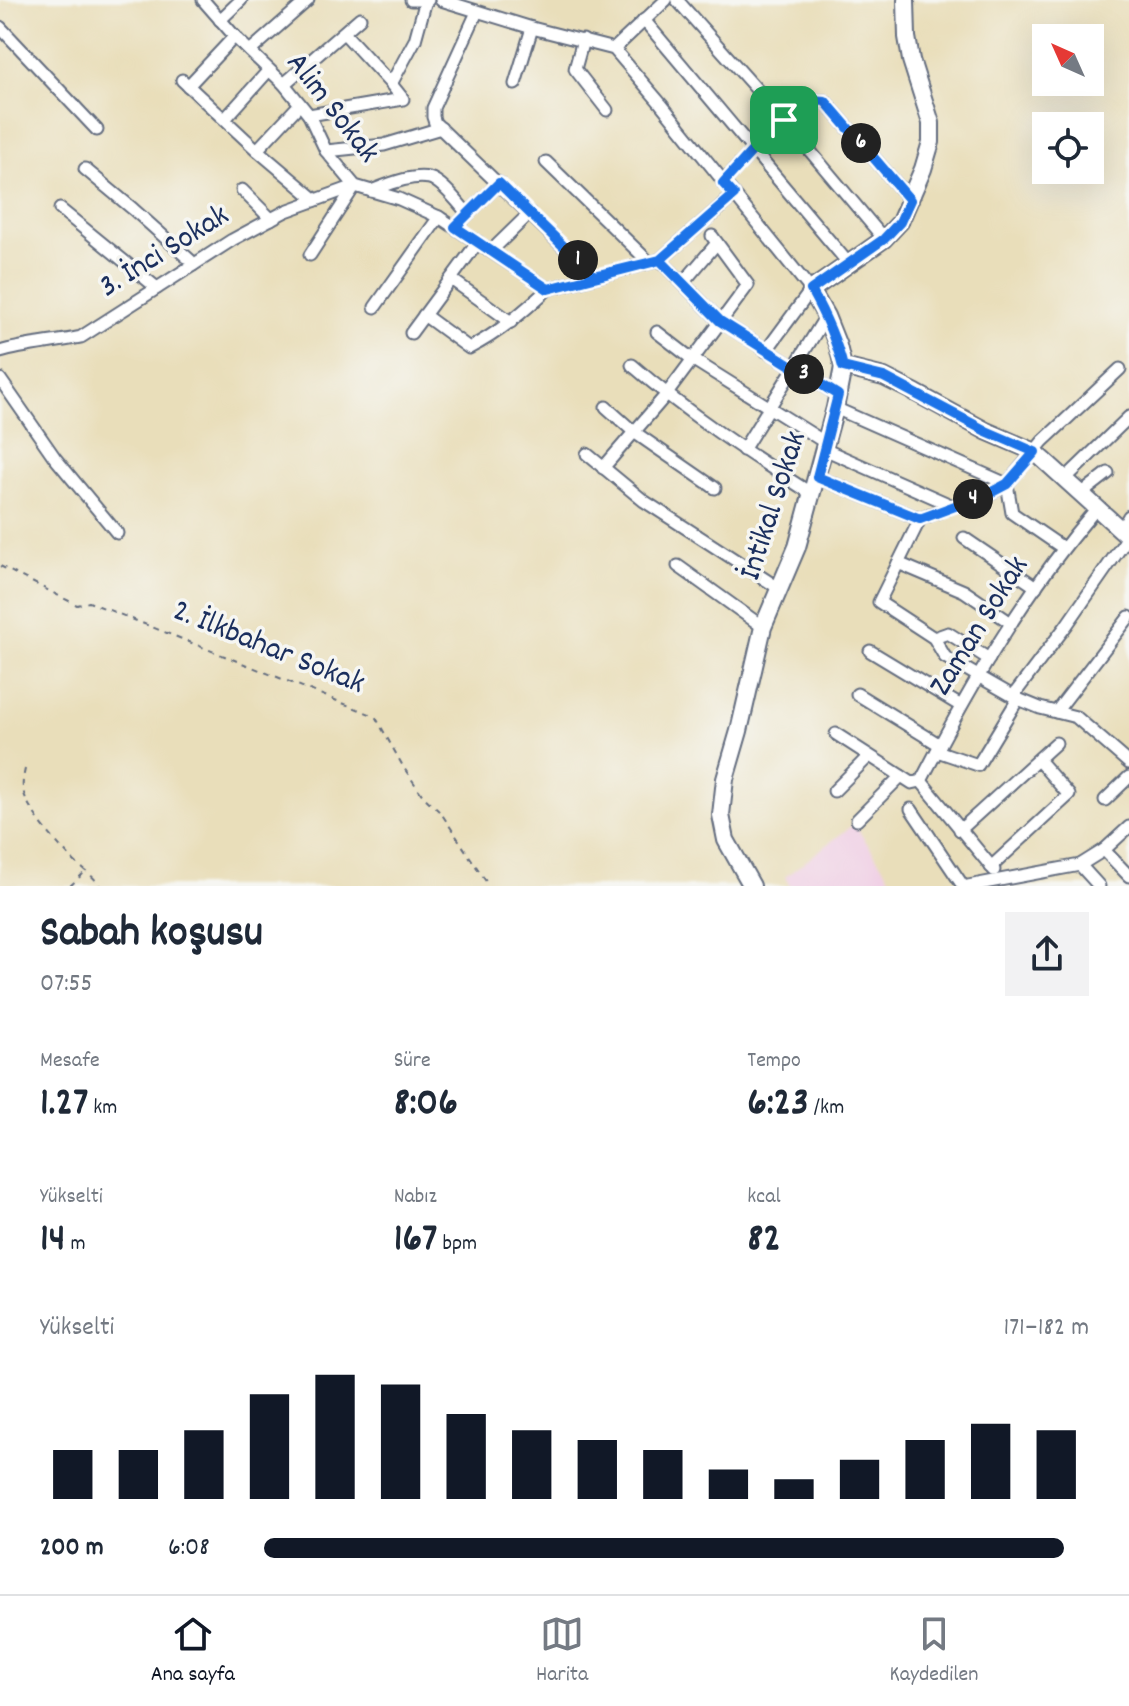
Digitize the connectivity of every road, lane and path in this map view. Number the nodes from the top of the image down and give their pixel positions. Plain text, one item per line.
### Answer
1 (203, 0) edge
2 (241, 0) edge
3 (308, 0) edge
4 (411, 0) edge
5 (427, 0) edge
6 (441, 0) edge
7 (666, 0) edge
8 (677, 0) edge
9 (906, 0) edge
10 (477, 12) junction
11 (360, 18) dead end
12 (220, 20) junction
13 (644, 20) junction
14 (0, 27) edge
15 (532, 28) junction
16 (344, 33) junction
17 (235, 36) junction
18 (583, 40) junction
19 (614, 49) junction
20 (250, 51) junction
21 (269, 70) junction
22 (284, 84) junction
23 (391, 84) junction
24 (515, 84) dead end
25 (300, 104) junction
26 (607, 110) dead end
27 (309, 115) junction
28 (225, 119) junction
29 (784, 120) junction
30 (441, 128) junction
31 (97, 130) dead end
32 (257, 150) junction
33 (753, 150) junction
34 (326, 151) junction
35 (546, 162) dead end
36 (85, 169) dead end
37 (499, 183) junction
38 (723, 183) junction
39 (355, 186) junction
40 (242, 190) dead end
41 (371, 191) junction
42 (734, 195) junction
43 (316, 200) junction
44 (910, 200) junction
45 (60, 209) dead end
46 (530, 213) junction
47 (468, 214) junction
48 (439, 217) junction
49 (271, 219) junction
50 (455, 227) junction
51 (884, 239) junction
52 (478, 242) junction
53 (491, 251) junction
54 (310, 255) dead end
55 (654, 261) junction
56 (849, 264) junction
57 (193, 265) junction
58 (594, 276) junction
59 (451, 279) junction
60 (683, 283) junction
61 (157, 288) junction
62 (548, 289) junction
63 (811, 290) junction
64 (375, 307) dead end
65 (424, 315) junction
66 (826, 316) junction
67 (720, 321) junction
68 (511, 322) junction
69 (657, 332) dead end
70 (411, 333) dead end
71 (766, 351) junction
72 (0, 352) edge
73 (692, 359) junction
74 (632, 365) dead end
75 (843, 367) junction
76 (794, 368) junction
77 (1120, 369) dead end
78 (0, 379) edge
79 (666, 395) junction
80 (837, 402) junction
81 (606, 407) dead end
82 (768, 408) junction
83 (1129, 417) edge
84 (634, 432) junction
85 (825, 446) junction
86 (743, 450) junction
87 (1035, 452) junction
88 (587, 454) dead end
89 (603, 468) junction
90 (1108, 473) dead end
91 (817, 477) junction
92 (1066, 478) junction
93 (1007, 484) junction
94 (715, 488) dead end
95 (812, 494) junction
96 (1081, 494) junction
97 (953, 506) junction
98 (1096, 509) junction
99 (920, 519) junction
100 (1127, 530) edge
101 (117, 533) dead end
102 (964, 538) dead end
103 (1063, 548) junction
104 (898, 563) junction
105 (0, 566) edge
106 (678, 566) dead end
107 (1036, 587) junction
108 (780, 589) junction
109 (1129, 617) edge
110 (1011, 623) junction
111 (763, 627) junction
112 (934, 638) junction
113 (870, 651) dead end
114 (989, 659) junction
115 (978, 676) junction
116 (857, 694) dead end
117 (1016, 697) junction
118 (961, 706) junction
119 (1056, 712) junction
120 (836, 734) dead end
121 (1056, 743) dead end
122 (938, 748) junction
123 (869, 756) junction
124 (1038, 760) junction
125 (1129, 763) edge
126 (25, 769) dead end
127 (901, 776) junction
128 (1129, 777) edge
129 (921, 781) junction
130 (834, 791) dead end
131 (1105, 800) dead end
132 (911, 809) dead end
133 (857, 820) dead end
134 (1129, 827) edge
135 (960, 830) junction
136 (1104, 850) junction
137 (1080, 865) junction
138 (991, 867) junction
139 (85, 871) junction
140 (1027, 874) junction
141 (1129, 876) edge
142 (1002, 879) junction
143 (70, 886) edge
144 (100, 886) edge
145 (489, 886) edge
146 (752, 886) edge
147 (970, 886) edge
148 (1037, 886) edge
149 (1099, 886) edge

1 - 12 street, Alim Sokak
2 - 12 street
3 - 20 street
4 - 5 street
5 - 23 street
6 - 10 street
7 - 13 street
8 - 29 street
9 - 44 street
10 - 15 street
10 - 30 street
11 - 16 street
12 - 17 street, Alim Sokak
13 - 19 street
13 - 33 street
14 - 31 street
15 - 18 street
15 - 24 street
16 - 22 street
16 - 23 street
17 - 20 street, Alim Sokak
17 - 28 street
18 - 19 street
18 - 26 street
19 - 38 street
20 - 21 street, Alim Sokak
21 - 22 street, Alim Sokak
21 - 28 street
22 - 25 street, Alim Sokak
23 - 27 street
25 - 27 street, Alim Sokak
25 - 32 street
27 - 34 street, Alim Sokak
28 - 32 street
29 - 33 street
29 - 44 street
29 - 51 street
30 - 34 street
30 - 37 street
32 - 43 street
33 - 38 street
33 - 56 street
34 - 39 street, Alim Sokak
35 - 55 street
36 - 57 street
37 - 46 street
37 - 47 street
38 - 42 street
39 - 41 street, Alim Sokak
39 - 43 street, 3. İnci Sokak
39 - 54 street
40 - 49 street
41 - 47 street
41 - 48 street, Alim Sokak
42 - 55 street
42 - 63 street
43 - 49 street, 3. İnci Sokak
44 - 51 street
45 - 61 street
46 - 53 street
46 - 58 street
47 - 50 street
48 - 50 street, Alim Sokak
48 - 64 street
49 - 57 street, 3. İnci Sokak
50 - 52 street, Alim Sokak
51 - 56 street
52 - 53 street, Alim Sokak
52 - 59 street
53 - 62 street, Alim Sokak
55 - 58 street
55 - 60 street
56 - 63 street
57 - 61 street, 3. İnci Sokak
58 - 62 street
59 - 65 street
59 - 68 street
60 - 67 street
60 - 67 street
61 - 72 street, 3. İnci Sokak
62 - 68 street
63 - 66 street, İntikal Sokak
63 - 71 street
65 - 68 street
65 - 70 street
66 - 75 street, İntikal Sokak
66 - 76 street
67 - 71 street
67 - 73 street
69 - 73 street
71 - 76 street
73 - 79 street
73 - 82 street
74 - 79 street
75 - 80 street, İntikal Sokak
75 - 87 street
76 - 80 street
76 - 82 street
77 - 87 street
78 - 101 street
79 - 84 street
79 - 86 street
80 - 85 street, İntikal Sokak
80 - 93 street
81 - 84 street
82 - 85 street
82 - 86 street
83 - 92 street
84 - 89 street
84 - 94 street
85 - 91 street, İntikal Sokak
85 - 97 street
86 - 95 street
87 - 92 street
87 - 93 street
88 - 89 street
89 - 108 street
90 - 96 street
91 - 95 street, İntikal Sokak
91 - 99 street
92 - 96 street
93 - 97 street
93 - 103 street
95 - 108 street, İntikal Sokak
96 - 98 street
97 - 99 street
98 - 100 street
98 - 103 street, Zaman Sokak
99 - 104 street
100 - 117 street
102 - 107 street
103 - 107 street, Zaman Sokak
104 - 110 street
104 - 112 street
105 - 145 path, 2. İlkbahar Sokak
106 - 111 street
107 - 110 street, Zaman Sokak
108 - 111 street, İntikal Sokak
109 - 119 street
110 - 114 street, Zaman Sokak
111 - 146 street, İntikal Sokak
112 - 114 street
112 - 115 street
113 - 118 street
114 - 115 street, Zaman Sokak
115 - 117 street
115 - 118 street, Zaman Sokak
116 - 122 street
117 - 119 street
117 - 122 street
118 - 122 street, Zaman Sokak
119 - 125 street
120 - 123 street
121 - 124 street
122 - 129 street, Zaman Sokak
123 - 127 street
123 - 130 street
124 - 135 street
124 - 138 street
126 - 139 path
127 - 129 street
127 - 133 street
128 - 131 street
129 - 135 street
132 - 147 street
134 - 136 street
135 - 138 street
136 - 137 street
136 - 141 street
137 - 140 street
137 - 149 street
138 - 142 street
139 - 143 path
139 - 144 path
140 - 142 street
140 - 148 street
142 - 147 street

